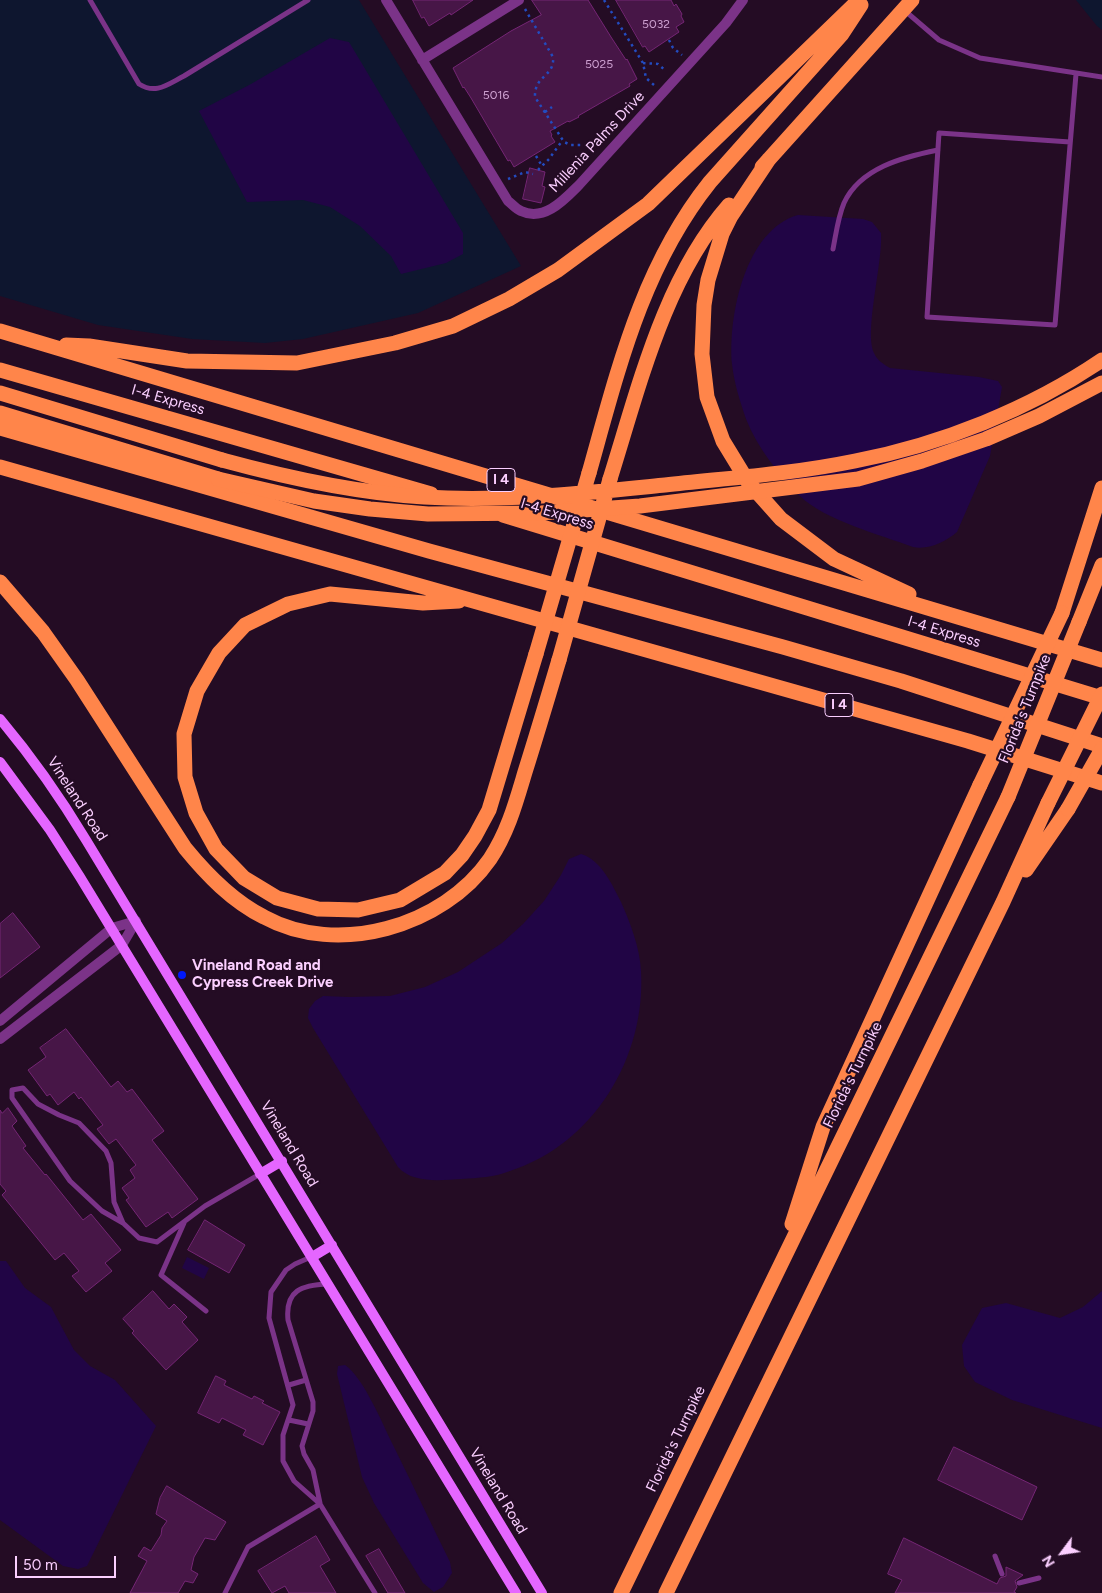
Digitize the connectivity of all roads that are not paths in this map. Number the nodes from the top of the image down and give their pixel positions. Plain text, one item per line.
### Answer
1 (308, 0) edge
2 (386, 0) edge
3 (743, 0) edge
4 (859, 0) edge
5 (865, 0) edge
6 (92, 1) edge
7 (522, 4) edge
8 (907, 5) edge
9 (422, 60) junction
10 (1076, 74) junction
11 (1102, 77) edge
12 (1070, 142) junction
13 (938, 150) junction
14 (769, 159) junction
15 (833, 249) dead end
16 (0, 331) edge
17 (45, 344) junction
18 (1102, 360) edge
19 (0, 370) edge
20 (1102, 383) edge
21 (0, 394) edge
22 (0, 413) edge
23 (0, 428) edge
24 (0, 466) edge
25 (1102, 488) edge
26 (1102, 565) edge
27 (0, 582) edge
28 (470, 600) junction
29 (957, 617) junction
30 (1102, 660) edge
31 (1102, 694) edge
32 (1102, 698) edge
33 (0, 718) edge
34 (1102, 748) edge
35 (0, 762) edge
36 (1102, 783) edge
37 (1003, 902) junction
38 (136, 921) junction
39 (112, 928) junction
40 (122, 945) junction
41 (0, 1021) edge
42 (0, 1039) edge
43 (282, 1161) junction
44 (260, 1174) junction
45 (184, 1222) junction
46 (123, 1223) junction
47 (332, 1245) junction
48 (312, 1257) junction
49 (775, 1276) junction
50 (328, 1284) junction
51 (206, 1311) dead end
52 (306, 1380) junction
53 (289, 1385) junction
54 (290, 1420) junction
55 (308, 1424) junction
56 (320, 1504) junction
57 (996, 1556) dead end
58 (1002, 1574) dead end
59 (1039, 1578) dead end
60 (1019, 1583) dead end
61 (225, 1593) edge
62 (375, 1593) edge
63 (516, 1593) edge
64 (542, 1593) edge
65 (620, 1593) edge
66 (666, 1593) edge

1 - 6 lane
2 - 9 street, Millenia Palms Drive
3 - 9 street, Millenia Palms Drive
4 - 17 highway
5 - 28 highway, bridge
7 - 9 street
8 - 10 lane
8 - 14 highway
10 - 11 lane
10 - 12 lane
12 - 13 lane
12 - 13 lane
13 - 15 lane
14 - 27 highway, bridge
14 - 29 highway
16 - 17 highway, I 4
17 - 29 highway, I 4
18 - 21 highway, bridge
19 - 32 highway, I-4 Express
20 - 22 highway, bridge
23 - 34 highway
24 - 28 highway, I 4
25 - 49 highway, bridge
26 - 49 highway, Florida's Turnpike, bridge
28 - 36 highway, I 4
29 - 30 highway, I 4
31 - 37 highway, bridge
33 - 38 street, Vineland Road
34 - 37 highway, bridge
35 - 39 street
37 - 66 highway
38 - 39 street
38 - 40 street
38 - 43 street, Vineland Road
39 - 40 street
39 - 41 street
40 - 42 street
40 - 44 street
43 - 44 street
43 - 47 street, Vineland Road
44 - 45 lane
44 - 48 street
45 - 46 lane
45 - 51 lane
46 - 46 lane
47 - 48 street
47 - 64 street, Vineland Road
48 - 50 street
48 - 53 lane
49 - 65 highway, Florida's Turnpike
50 - 52 lane
50 - 63 street
52 - 53 lane
52 - 55 lane
53 - 54 lane
54 - 55 lane
54 - 56 lane
55 - 56 lane
56 - 61 lane
56 - 62 lane
57 - 58 lane
59 - 60 lane

